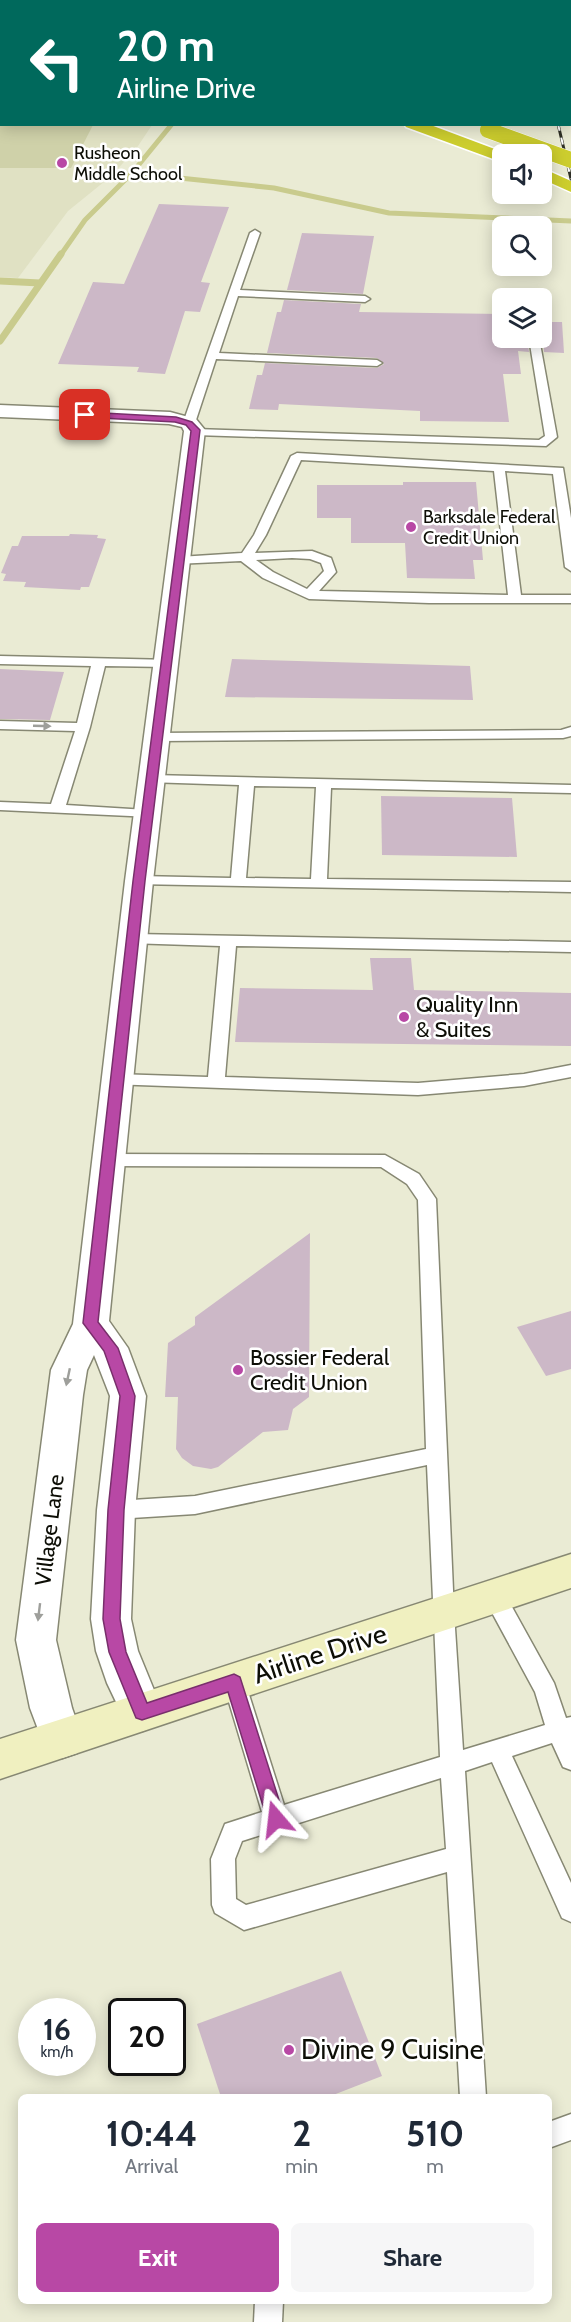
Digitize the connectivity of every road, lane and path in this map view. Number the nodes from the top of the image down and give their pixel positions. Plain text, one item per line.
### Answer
1 (418, 126) edge
2 (480, 127) edge
3 (492, 153) edge
4 (571, 160) edge
5 (552, 178) edge
6 (571, 187) edge
7 (255, 233) dead end
8 (235, 293) junction
9 (365, 299) dead end
10 (536, 348) edge
11 (213, 357) junction
12 (377, 363) dead end
13 (0, 411) edge
14 (192, 428) junction
15 (499, 467) junction
16 (245, 558) junction
17 (179, 561) junction
18 (571, 567) edge
19 (309, 595) junction
20 (515, 599) junction
21 (571, 599) edge
22 (0, 660) edge
23 (99, 662) junction
24 (167, 663) junction
25 (0, 725) edge
26 (83, 727) junction
27 (571, 731) edge
28 (158, 737) junction
29 (152, 779) junction
30 (247, 782) junction
31 (324, 783) junction
32 (571, 789) edge
33 (0, 806) edge
34 (57, 809) junction
35 (147, 814) junction
36 (139, 881) junction
37 (238, 881) junction
38 (319, 883) junction
39 (571, 887) edge
40 (134, 939) junction
41 (229, 940) junction
42 (571, 947) edge
43 (571, 1071) edge
44 (116, 1080) junction
45 (216, 1083) junction
46 (107, 1160) junction
47 (91, 1323) junction
48 (437, 1455) junction
49 (116, 1510) junction
50 (571, 1571) edge
51 (494, 1596) junction
52 (443, 1613) junction
53 (234, 1682) junction
54 (142, 1712) junction
55 (564, 1729) edge
56 (62, 1739) junction
57 (498, 1750) junction
58 (0, 1759) edge
59 (571, 1760) edge
60 (452, 1764) junction
61 (276, 1819) junction
62 (458, 1857) junction
63 (571, 1910) edge
64 (473, 2094) edge
65 (571, 2127) edge
66 (552, 2134) edge
67 (269, 2304) edge
68 (267, 2322) edge

1 - 3 highway
2 - 4 highway, bridge
5 - 6 highway
7 - 8 lane
8 - 9 lane
8 - 11 lane
10 - 14 lane
11 - 12 lane
11 - 14 lane
13 - 14 street
14 - 17 street, Village Lane
15 - 16 lane
15 - 18 lane
15 - 20 lane
16 - 17 lane
16 - 19 lane
16 - 19 lane
17 - 24 street, Village Lane
19 - 20 lane
20 - 21 lane
22 - 23 lane
23 - 24 lane
23 - 26 lane
24 - 28 street, Village Lane
25 -> 26 lane
26 - 34 lane
27 - 28 lane
28 - 29 street, Village Lane
29 - 30 lane
29 - 35 street, Village Lane
30 - 31 lane
30 - 37 lane
31 - 32 lane
31 - 38 lane
33 - 34 lane
34 - 35 lane
35 - 36 street, Village Lane
36 - 37 lane
36 - 40 street, Village Lane
37 - 38 lane
38 - 39 lane
40 - 41 lane
40 - 44 street, Village Lane
41 - 42 lane
41 - 45 lane
43 - 45 lane
44 - 45 lane
44 - 46 street, Village Lane
46 - 47 street, Village Lane
46 - 48 lane
47 - 49 street
47 -> 56 street, Village Lane
48 - 49 lane
48 - 52 lane
49 - 54 street
50 - 51 main road, Airline Drive
51 - 52 main road, Airline Drive
51 - 55 lane
52 - 53 main road, Airline Drive
52 - 60 lane
53 - 54 main road, Airline Drive
53 - 61 lane
54 - 56 main road, Airline Drive
55 - 57 lane
55 - 59 lane
56 - 58 main road, Airline Drive
57 - 60 lane
57 - 63 lane
60 - 61 lane
60 - 62 lane
61 - 62 lane
62 - 64 lane
65 - 66 lane
67 - 68 lane

